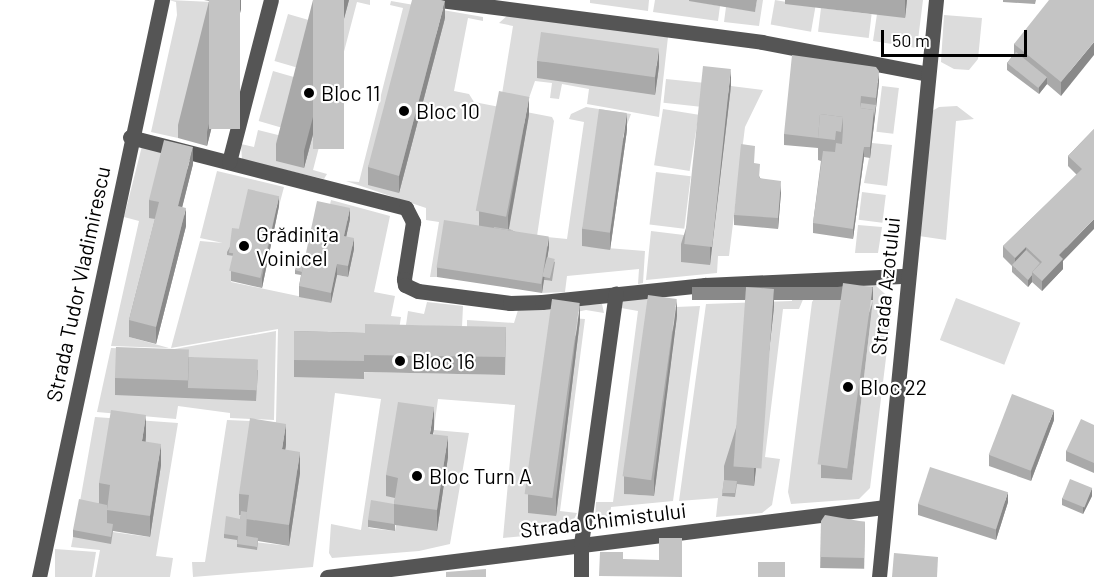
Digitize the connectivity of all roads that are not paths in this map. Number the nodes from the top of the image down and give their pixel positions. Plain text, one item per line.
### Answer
1 (162, 0) edge
2 (271, 0) edge
3 (440, 0) edge
4 (936, 0) edge
5 (928, 74) junction
6 (130, 137) junction
7 (229, 162) junction
8 (907, 276) junction
9 (616, 293) junction
10 (884, 507) junction
11 (581, 544) junction
12 (39, 577) edge
13 (327, 577) edge
14 (581, 577) edge
15 (879, 577) edge

1 - 6 street, Strada Tudor Vladimirescu
2 - 7 street
3 - 5 street
4 - 5 street, Strada Azotului
5 - 8 street, Strada Azotului
6 - 7 street
6 - 12 street, Strada Tudor Vladimirescu
7 - 9 street
8 - 9 street
8 - 10 street, Strada Azotului
9 - 11 street
10 - 11 street, Strada Chimistului
10 - 15 street, Strada Azotului
11 - 13 street, Strada Chimistului
11 - 14 street

